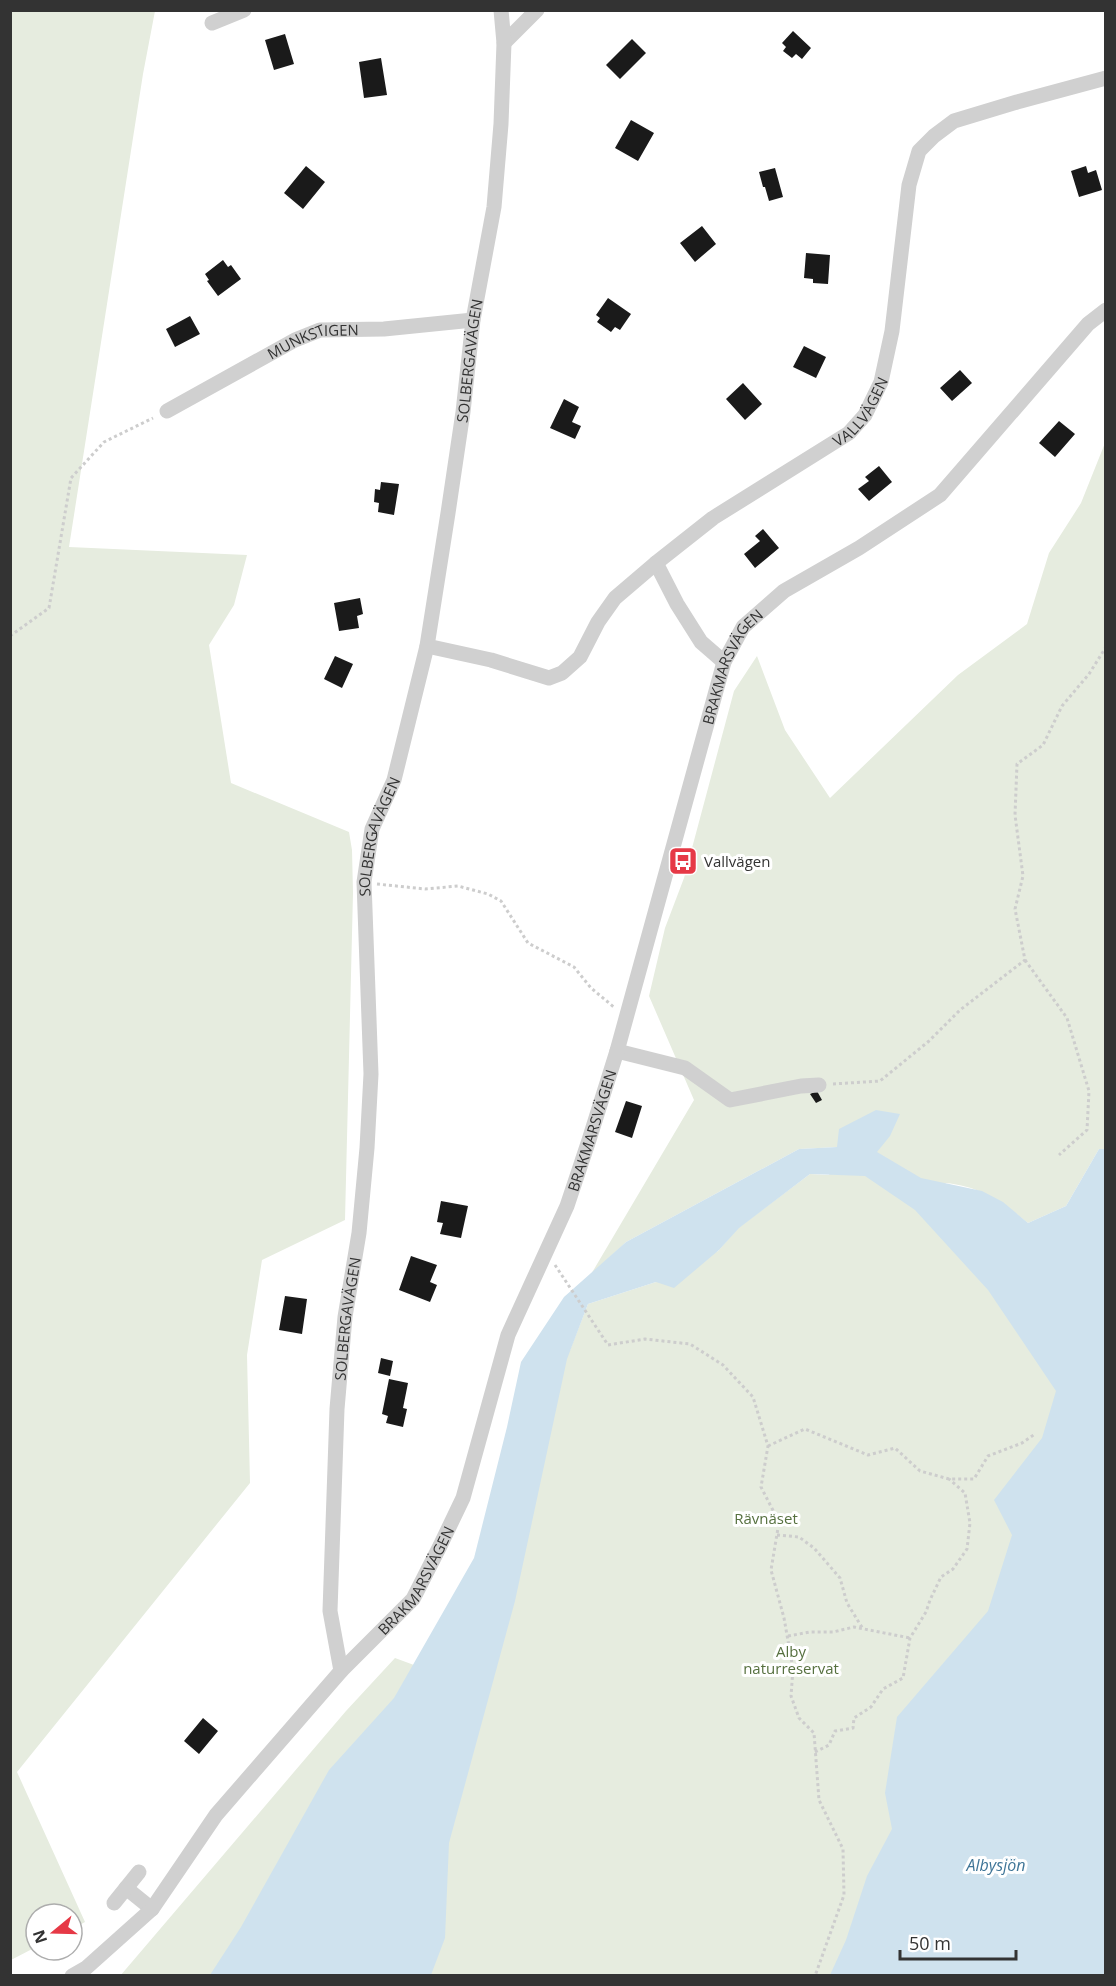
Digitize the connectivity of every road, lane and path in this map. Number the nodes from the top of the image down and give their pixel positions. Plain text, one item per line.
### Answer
1 (244, 10) edge
2 (501, 10) edge
3 (537, 10) edge
4 (212, 23) dead end
5 (504, 43) junction
6 (1106, 78) edge
7 (1106, 310) edge
8 (473, 320) junction
9 (167, 411) joint
10 (656, 563) junction
11 (10, 636) edge
12 (427, 646) junction
13 (1106, 647) edge
14 (724, 662) junction
15 (364, 882) junction
16 (1025, 960) junction
17 (626, 1018) junction
18 (617, 1051) junction
19 (819, 1085) joint
20 (1059, 1155) dead end
21 (551, 1259) dead end
22 (1035, 1434) dead end
23 (768, 1446) junction
24 (949, 1479) junction
25 (777, 1535) junction
26 (863, 1629) junction
27 (787, 1636) junction
28 (910, 1638) junction
29 (341, 1671) junction
30 (815, 1752) junction
31 (139, 1872) dead end
32 (126, 1888) junction
33 (114, 1903) dead end
34 (152, 1909) junction
35 (72, 1976) edge
36 (815, 1976) edge

1 - 4 street
2 - 5 street, SOLBERGAVÄGEN
3 - 5 street
5 - 8 street, SOLBERGAVÄGEN
6 - 10 street, VALLVÄGEN
7 - 14 street, BRAKMARSVÄGEN
8 - 9 street, MUNKSTIGEN
8 - 12 street, SOLBERGAVÄGEN
9 - 11 path
10 - 12 street, VALLVÄGEN
10 - 14 street
12 - 15 street, SOLBERGAVÄGEN
13 - 16 path
14 - 17 street, BRAKMARSVÄGEN
15 - 17 path
15 - 29 street, SOLBERGAVÄGEN
16 - 19 path
16 - 20 path
17 - 18 street, BRAKMARSVÄGEN
18 - 19 street
18 - 29 street, BRAKMARSVÄGEN
21 - 23 path
22 - 24 path
23 - 24 path
23 - 25 path
24 - 28 path
25 - 26 path
25 - 27 path
26 - 27 path
26 - 28 path
27 - 30 path
28 - 30 path
29 - 34 street, BRAKMARSVÄGEN
30 - 36 path
31 - 32 street
32 - 33 street
32 - 34 street
34 - 35 street, BRAKMARSVÄGEN

